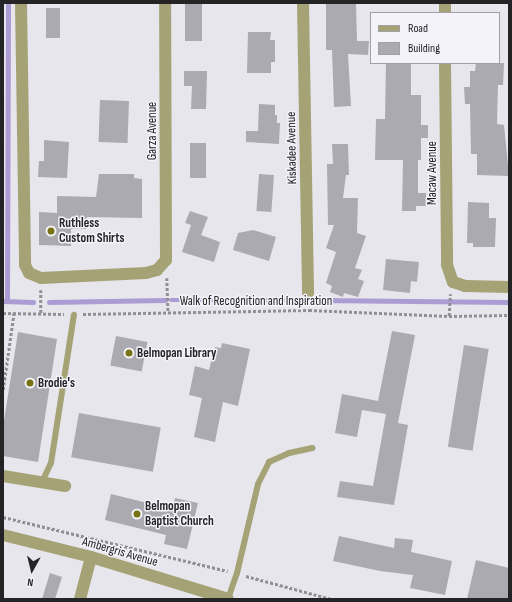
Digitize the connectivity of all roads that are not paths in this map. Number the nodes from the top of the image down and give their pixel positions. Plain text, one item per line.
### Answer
1 (21, 3) edge
2 (165, 3) edge
3 (303, 3) edge
4 (445, 64) edge
5 (509, 287) edge
6 (308, 293) dead end
7 (74, 315) road end
8 (312, 448) dead end
9 (3, 476) edge
10 (42, 482) junction
11 (64, 486) dead end
12 (3, 535) edge
13 (91, 557) junction
14 (80, 599) edge
15 (228, 599) edge

1 - 2 street, Garza Avenue
3 - 6 street, Kiskadee Avenue
4 - 5 street, Macaw Avenue
7 - 10 lane
8 - 15 lane
9 - 10 street
10 - 11 street
12 - 13 street, Ambergris Avenue
13 - 14 street
13 - 15 street, Ambergris Avenue

